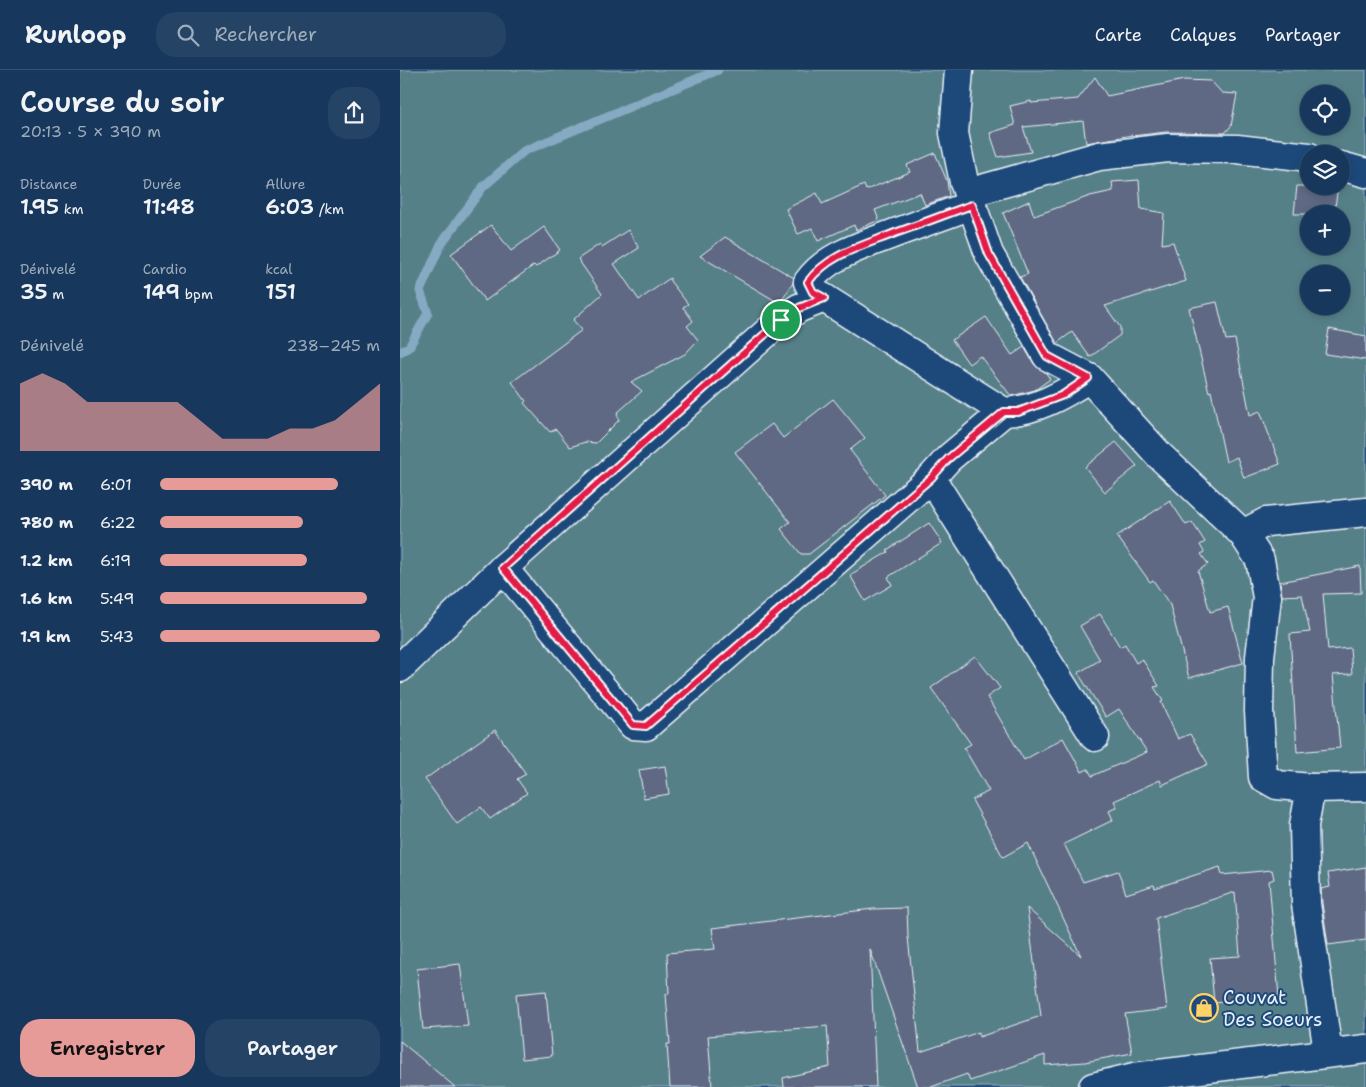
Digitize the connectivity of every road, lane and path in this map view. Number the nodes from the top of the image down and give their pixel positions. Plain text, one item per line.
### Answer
1 (959, 70) edge
2 (1300, 156) edge
3 (1350, 169) edge
4 (1366, 173) edge
5 (970, 199) junction
6 (824, 298) junction
7 (1088, 378) junction
8 (1004, 412) junction
9 (931, 478) junction
10 (1366, 512) edge
11 (1243, 534) junction
12 (503, 568) junction
13 (400, 668) edge
14 (1095, 737) dead end
15 (1366, 787) edge
16 (1311, 788) junction
17 (1366, 1049) edge
18 (1328, 1052) junction
19 (1093, 1087) edge

1 - 5 street
2 - 5 street
3 - 4 street
5 - 6 street
5 - 7 street
6 - 8 street
6 - 12 street
7 - 8 street
7 - 11 street
8 - 9 street
9 - 12 street
9 - 14 street
10 - 11 street
11 - 16 street
12 - 13 street
15 - 16 street
16 - 18 street
17 - 18 street
18 - 19 street

